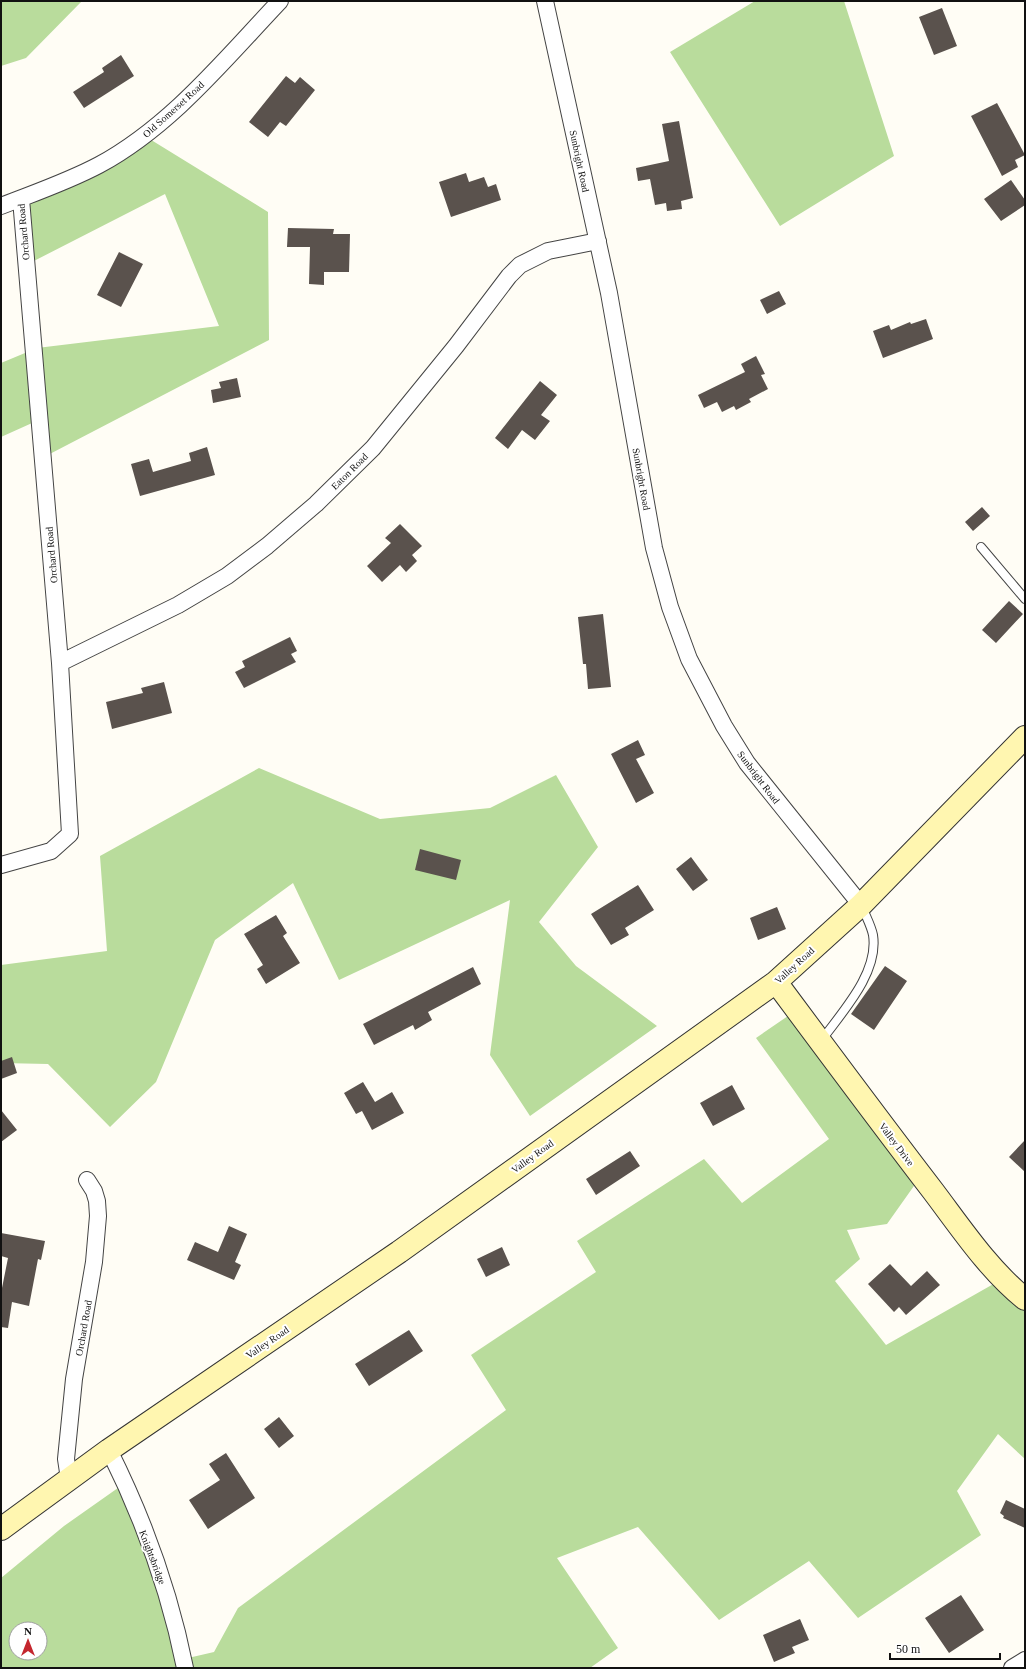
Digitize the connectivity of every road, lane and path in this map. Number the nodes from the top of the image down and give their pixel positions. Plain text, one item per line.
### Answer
1 (280, 1) edge
2 (545, 1) edge
3 (21, 199) junction
4 (1, 206) edge
5 (598, 241) junction
6 (981, 547) dead end
7 (1025, 599) edge
8 (60, 663) junction
9 (1025, 737) edge
10 (1, 865) edge
11 (861, 905) junction
12 (776, 982) junction
13 (820, 1041) junction
14 (87, 1180) dead end
15 (1025, 1299) edge
16 (109, 1450) junction
17 (69, 1479) junction
18 (1, 1529) edge
19 (1025, 1660) edge
20 (185, 1668) edge
21 (1012, 1668) edge

1 - 3 street, Old Somerset Road
2 - 5 street, Sunbright Road
3 - 4 street, Old Somerset Road
3 - 8 street, Orchard Road
5 - 8 street, Eaton Road
5 - 11 street, Sunbright Road
6 - 7 lane
8 - 10 street, Orchard Road
9 - 11 main road, Valley Road
11 - 12 main road, Valley Road
11 - 13 lane
12 - 13 main road, Valley Drive
12 - 16 main road, Valley Road
13 - 15 main road, Valley Drive
14 - 17 street, Orchard Road
16 - 17 main road, Valley Road
16 - 20 street, Knightsbridge
17 - 18 main road, Valley Road
19 - 21 street

